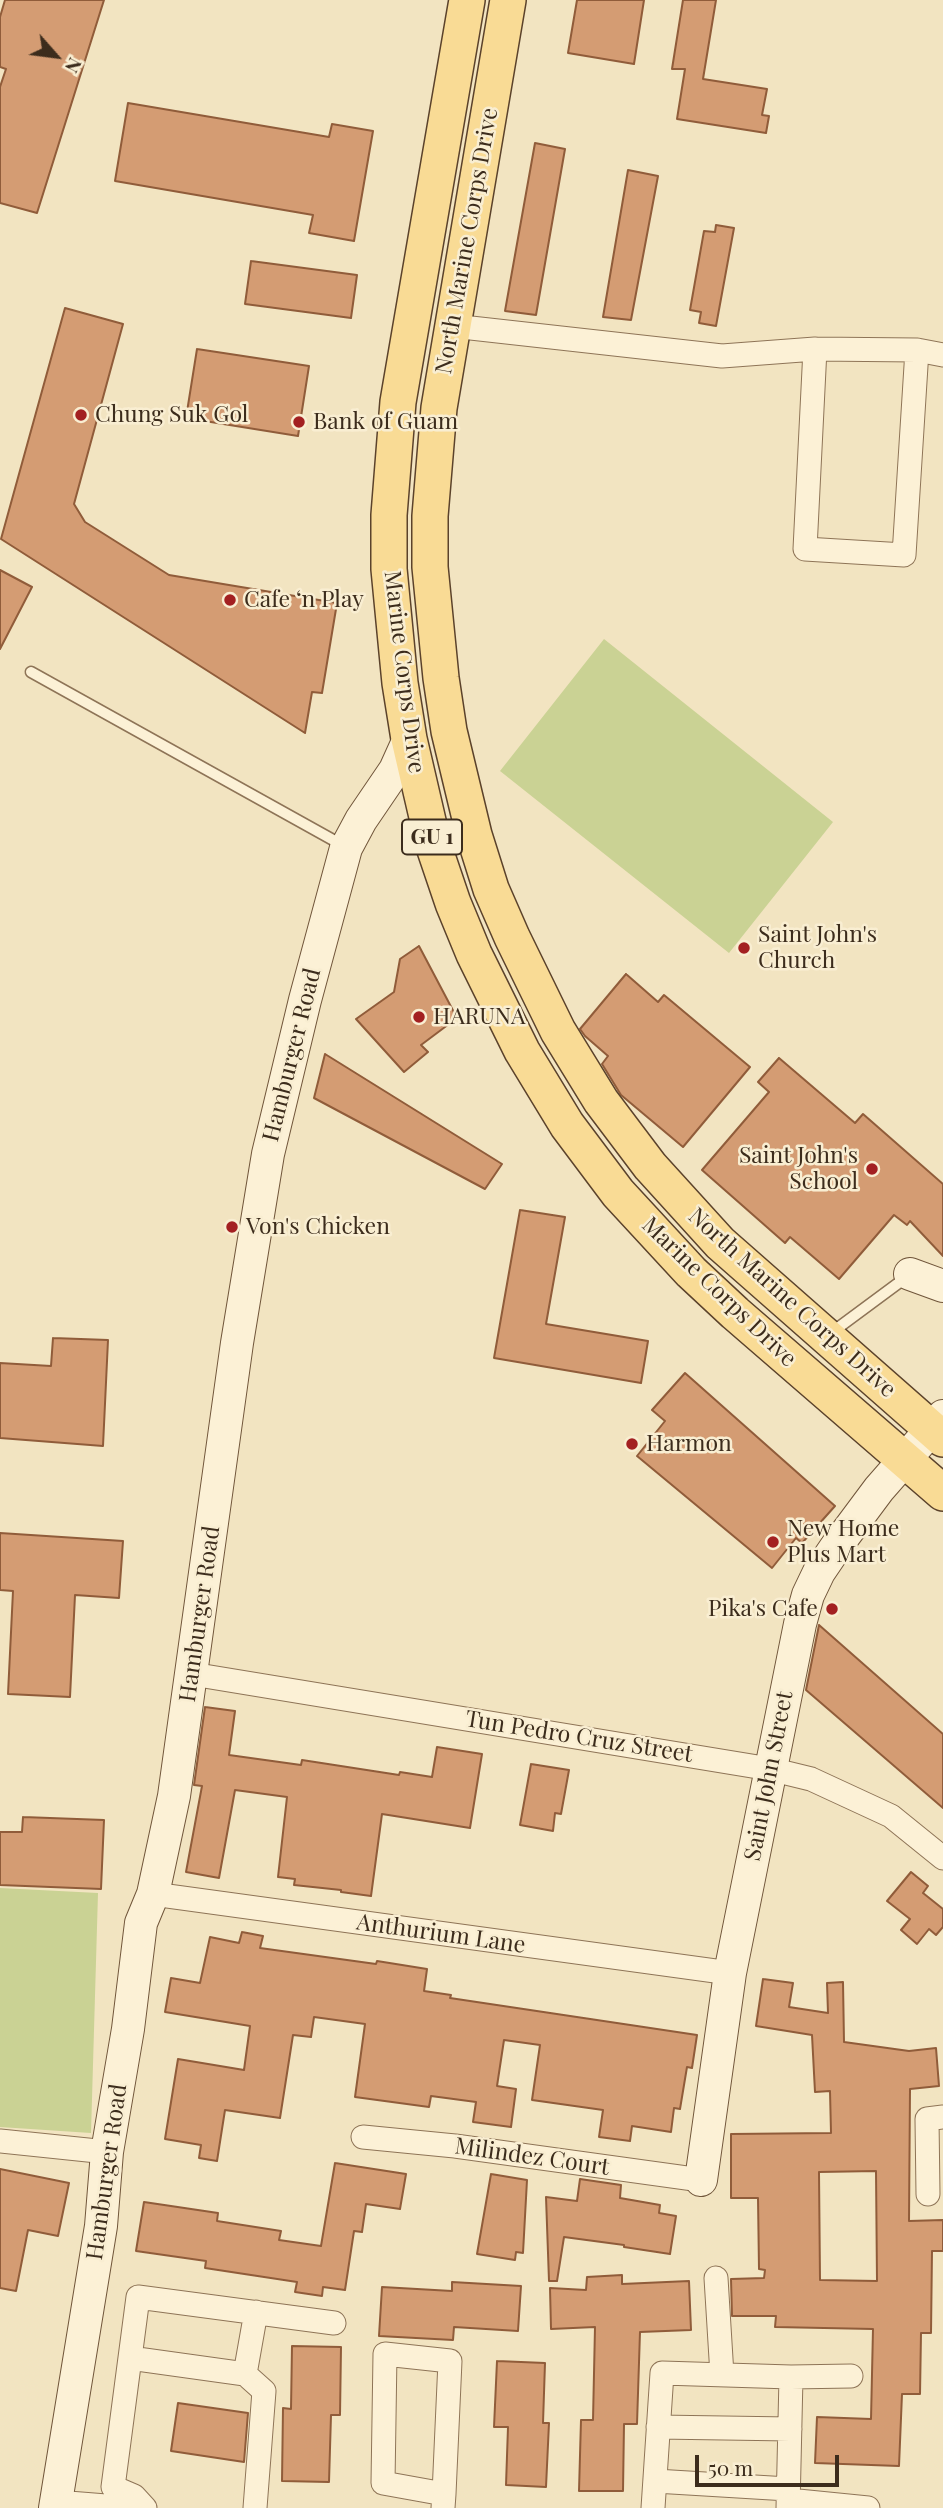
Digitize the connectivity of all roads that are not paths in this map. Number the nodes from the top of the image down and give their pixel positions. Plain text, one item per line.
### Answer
1 (467, 0) edge
2 (508, 0) edge
3 (453, 326) junction
4 (814, 349) junction
5 (917, 351) junction
6 (943, 355) edge
7 (31, 672) dead end
8 (409, 739) junction
9 (346, 848) junction
10 (911, 1274) joint
11 (943, 1286) edge
12 (825, 1337) junction
13 (939, 1428) edge
14 (904, 1459) junction
15 (943, 1493) edge
16 (192, 1674) junction
17 (770, 1769) junction
18 (943, 1858) edge
19 (153, 1894) junction
20 (730, 1973) junction
21 (943, 2117) edge
22 (363, 2137) dead end
23 (0, 2141) edge
24 (107, 2152) junction
25 (701, 2180) joint
26 (928, 2194) dead end
27 (716, 2278) dead end
28 (256, 2312) junction
29 (334, 2323) dead end
30 (130, 2358) junction
31 (245, 2374) junction
32 (722, 2375) junction
33 (852, 2376) dead end
34 (791, 2377) junction
35 (658, 2427) junction
36 (790, 2430) junction
37 (655, 2481) junction
38 (788, 2499) edge
39 (444, 2501) edge
40 (56, 2505) edge
41 (131, 2508) edge
42 (145, 2508) edge
43 (256, 2508) edge
44 (653, 2508) edge
45 (868, 2508) edge

1 - 8 main road, Marine Corps Drive / GU 1
2 - 3 main road, North Marine Corps Drive / GU 1
3 - 4 street
3 - 12 main road, North Marine Corps Drive / GU 1
4 - 5 street
4 - 5 street
5 - 6 street
7 - 9 lane
8 - 9 street, Hamburger Road
8 - 14 main road, Marine Corps Drive / GU 1
9 - 16 street, Hamburger Road
10 - 11 street
10 - 12 lane
12 - 13 main road, North Marine Corps Drive / GU 1
13 - 14 street, Saint John Street
14 - 15 main road, Marine Corps Drive / GU 1
14 - 17 street, Saint John Street
16 - 17 street, Tun Pedro Cruz Street
16 - 19 street, Hamburger Road
17 - 18 street, Tun Pedro Cruz Street
17 - 20 street, Saint John Street
19 - 20 street, Anthurium Lane
19 - 24 street, Hamburger Road
20 - 25 street, Saint John Street
21 - 26 street
22 - 25 street, Milindez Court
23 - 24 street
24 - 40 street, Hamburger Road
27 - 32 street
28 - 29 street
28 - 30 street
28 - 31 street
30 - 31 street
30 - 42 street
31 - 43 street
32 - 34 street
32 - 35 street
33 - 34 street
34 - 36 street
35 - 36 street
35 - 37 street
36 - 38 street
37 - 38 street
37 - 44 street
38 - 45 street
39 - 39 street
40 - 41 street

